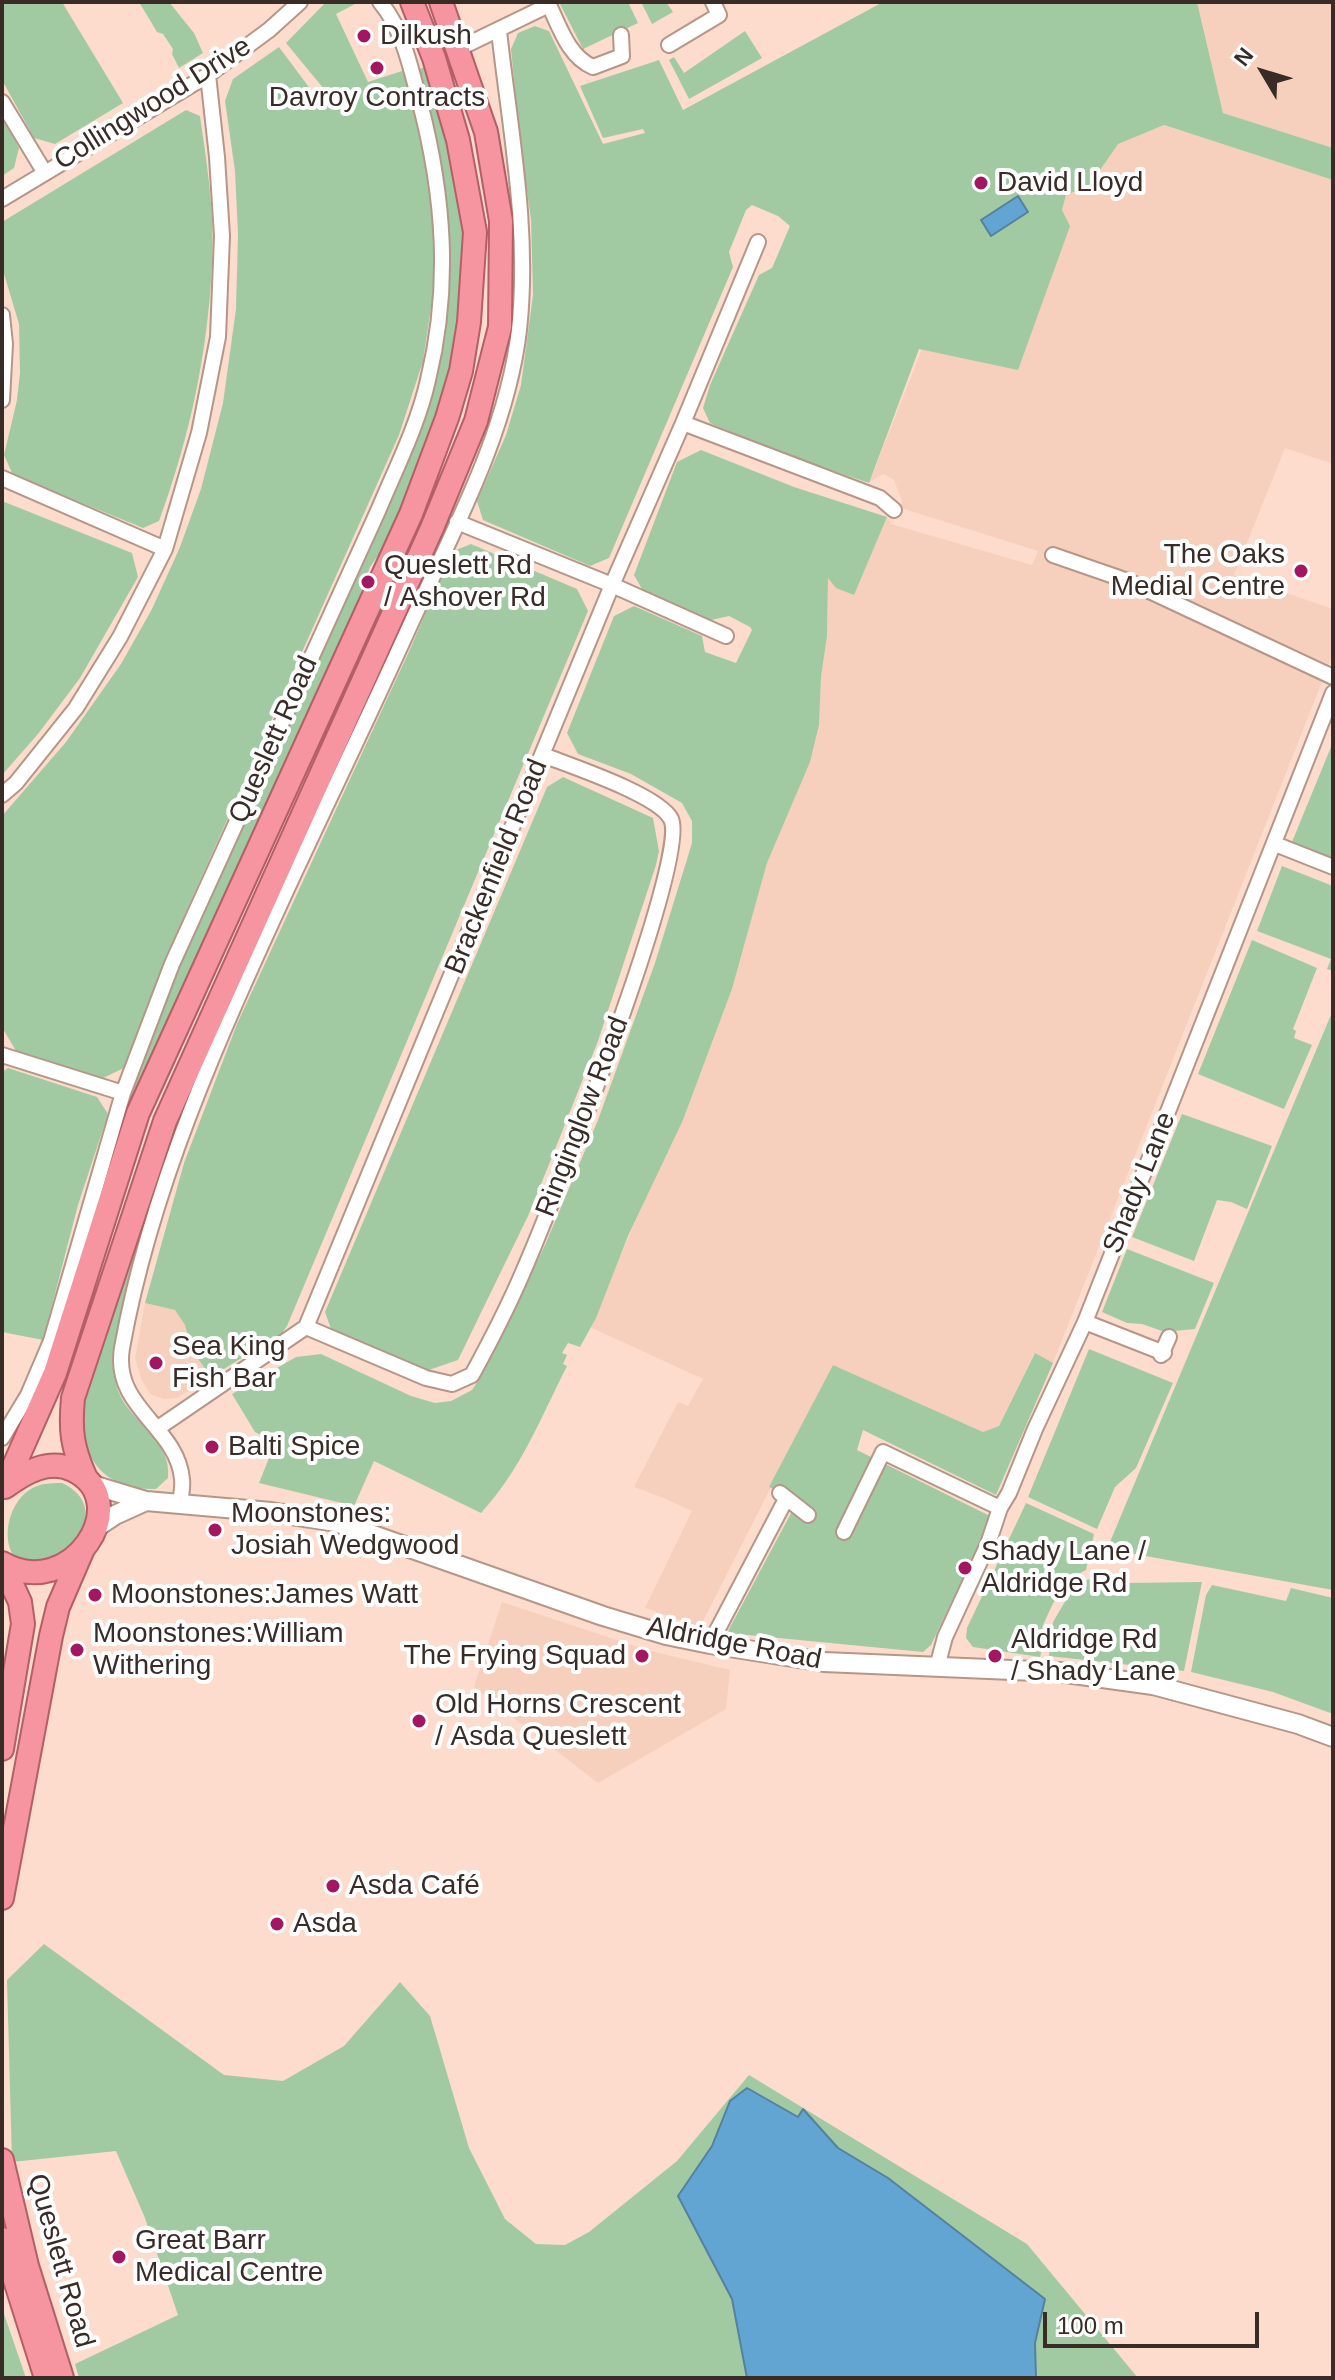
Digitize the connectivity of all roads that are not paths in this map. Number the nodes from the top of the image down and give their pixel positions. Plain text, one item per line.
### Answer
1 (300, 2) edge
2 (380, 2) edge
3 (412, 2) edge
4 (441, 2) edge
5 (713, 2) edge
6 (548, 4) edge
7 (499, 31) junction
8 (621, 35) dead end
9 (669, 45) dead end
10 (458, 49) junction
11 (434, 58) junction
12 (208, 75) junction
13 (2, 102) edge
14 (45, 173) junction
15 (2, 199) edge
16 (758, 242) dead end
17 (2, 315) edge
18 (2, 400) edge
19 (683, 423) junction
20 (2, 478) edge
21 (894, 510) dead end
22 (457, 522) junction
23 (165, 549) junction
24 (1053, 555) dead end
25 (612, 585) junction
26 (726, 636) dead end
27 (1333, 677) edge
28 (1333, 693) edge
29 (543, 755) junction
30 (2, 795) edge
31 (1275, 844) junction
32 (1333, 867) edge
33 (2, 1055) edge
34 (123, 1093) junction
35 (1085, 1322) junction
36 (306, 1327) junction
37 (1169, 1337) dead end
38 (158, 1428) junction
39 (2, 1438) edge
40 (89, 1481) junction
41 (4, 1489) edge
42 (146, 1501) junction
43 (180, 1503) junction
44 (1000, 1508) junction
45 (808, 1515) dead end
46 (97, 1527) junction
47 (844, 1532) dead end
48 (83, 1549) junction
49 (2, 1563) edge
50 (710, 1644) junction
51 (937, 1667) junction
52 (1333, 1737) edge
53 (2, 1749) edge
54 (2, 1898) edge
55 (2, 2160) edge
56 (2, 2239) edge
57 (46, 2378) edge
58 (62, 2378) edge

1 - 12 street, Collingwood Drive
2 - 34 street, Queslett Road
3 - 11 highway, Queslett Road
4 - 10 highway, Queslett Road
5 - 9 street
6 - 7 street
6 - 8 street
7 - 10 street
7 - 22 street
10 - 11 highway
10 - 40 highway, Queslett Road
11 - 41 highway, Queslett Road
12 - 14 street, Collingwood Drive
12 - 23 street
13 - 14 street
14 - 15 street, Collingwood Drive
16 - 19 street, Brackenfield Road
17 - 18 street
19 - 21 street
19 - 25 street, Brackenfield Road
20 - 23 street
22 - 25 street
22 - 38 street
23 - 30 street
24 - 27 street
25 - 26 street
25 - 29 street, Brackenfield Road
28 - 31 street, Shady Lane
29 - 36 street, Brackenfield Road
29 - 36 street, Ringinglow Road
31 - 32 street
31 - 35 street, Shady Lane
33 - 34 street
34 - 39 street, Queslett Road
35 - 37 street
35 - 44 street, Shady Lane
36 - 38 street
38 - 43 street
40 - 41 highway
40 - 42 street, Aldridge Road
40 - 46 highway, Queslett Road
42 - 43 street, Aldridge Road
42 - 46 street, Aldridge Road
43 - 50 street, Aldridge Road
44 - 47 street
44 - 51 street, Shady Lane
45 - 50 street
46 - 48 highway
48 - 49 highway
48 - 54 highway
49 - 53 highway
50 - 51 street, Aldridge Road
51 - 52 street, Aldridge Road
55 - 58 highway, Queslett Road
56 - 57 highway, Queslett Road

